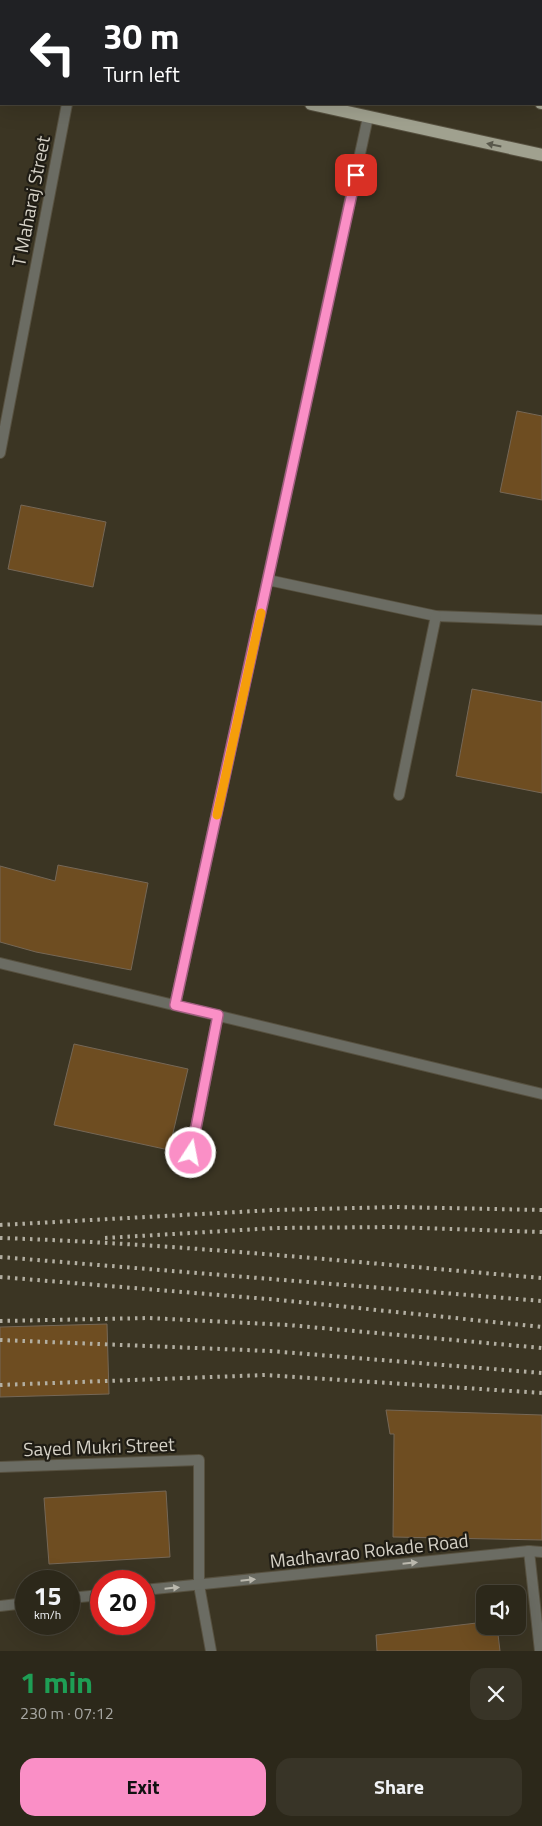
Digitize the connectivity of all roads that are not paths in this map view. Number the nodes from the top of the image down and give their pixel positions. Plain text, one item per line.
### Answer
1 (66, 105) edge
2 (315, 105) edge
3 (368, 117) junction
4 (542, 155) edge
5 (0, 453) edge
6 (268, 580) junction
7 (436, 616) junction
8 (542, 620) edge
9 (399, 795) dead end
10 (0, 963) edge
11 (175, 1005) junction
12 (218, 1015) junction
13 (542, 1094) edge
14 (191, 1153) dead end
15 (0, 1468) edge
16 (529, 1551) junction
17 (542, 1552) edge
18 (199, 1585) junction
19 (155, 1589) edge
20 (15, 1604) edge
21 (0, 1606) edge
22 (211, 1651) edge
23 (540, 1651) edge

1 - 5 street, T Maharaj Street
2 - 3 main road
4 -> 3 main road
3 - 6 street
6 - 7 street
6 - 11 street
7 - 8 street
7 - 9 street
10 - 11 street
11 - 12 street
12 - 13 street
12 - 14 street
15 - 18 street, Sayed Mukri Street
16 - 17 street, Madhavrao Rokade Road
18 -> 16 street, Madhavrao Rokade Road
16 - 23 street
19 -> 18 street, Madhavrao Rokade Road
18 - 22 street
20 - 21 street

